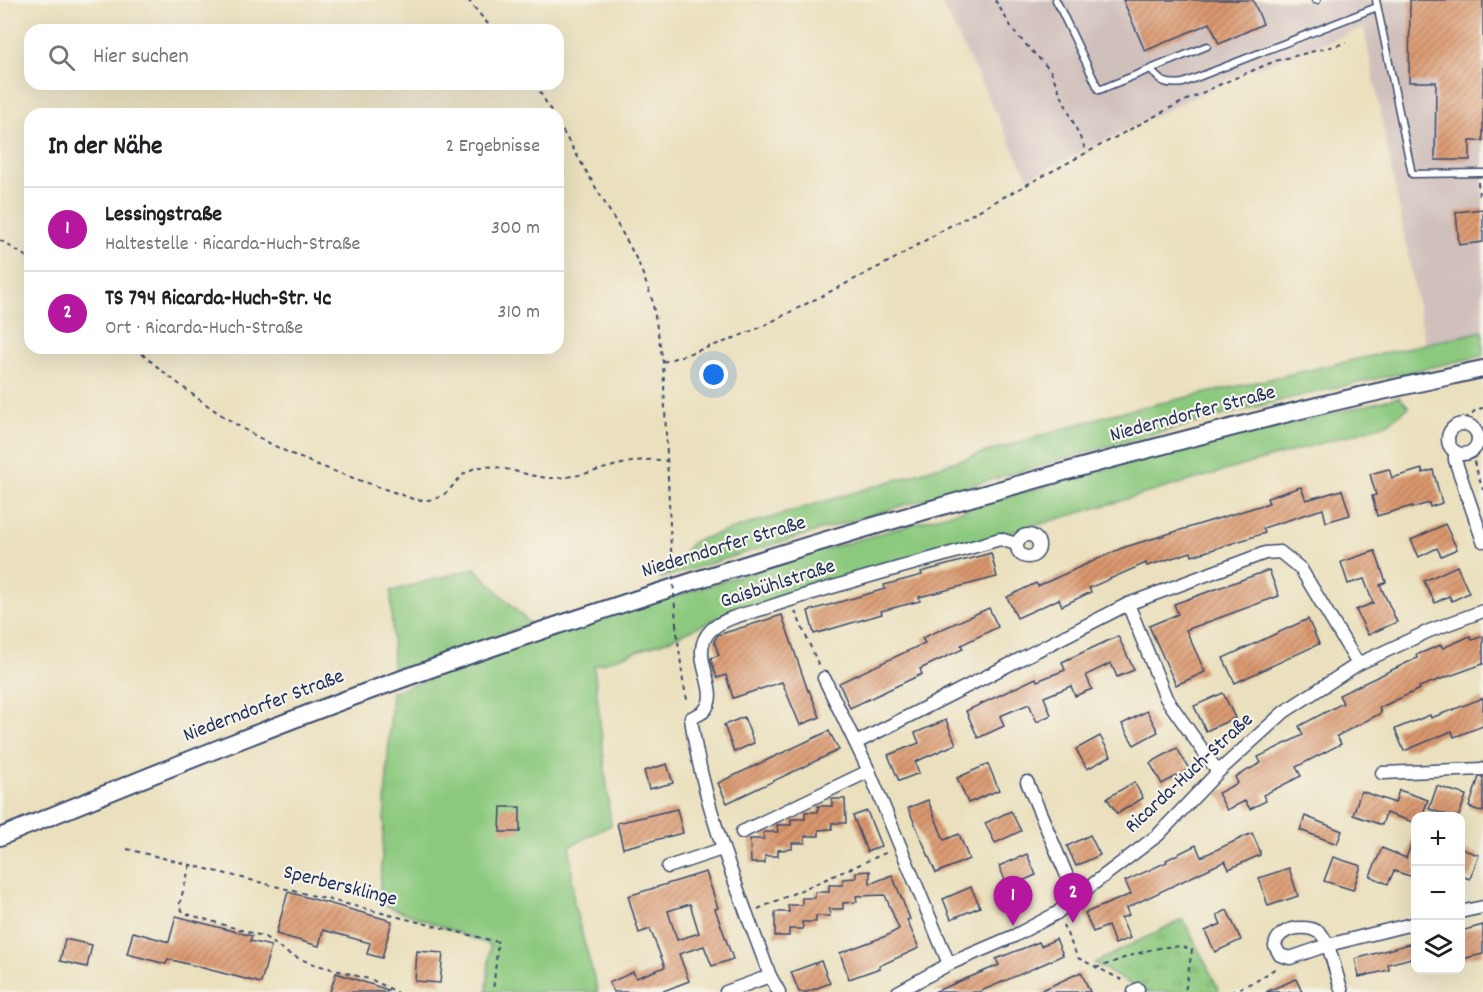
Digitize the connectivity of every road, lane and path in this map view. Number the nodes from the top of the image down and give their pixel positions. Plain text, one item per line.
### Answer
1 (468, 0) edge
2 (995, 0) edge
3 (1056, 0) edge
4 (1376, 4) edge
5 (488, 24) edge
6 (1346, 43) dead end
7 (1207, 46) dead end
8 (1151, 69) junction
9 (539, 90) edge
10 (549, 108) edge
11 (564, 133) edge
12 (1088, 153) junction
13 (1480, 173) edge
14 (1483, 196) edge
15 (0, 240) edge
16 (24, 255) edge
17 (143, 354) edge
18 (663, 362) junction
19 (1483, 369) edge
20 (1483, 408) edge
21 (1458, 425) junction
22 (1477, 447) edge
23 (1455, 452) junction
24 (667, 461) junction
25 (1483, 490) edge
26 (1483, 541) edge
27 (1016, 544) dead end
28 (790, 600) junction
29 (1128, 604) junction
30 (1483, 611) edge
31 (1358, 664) junction
32 (824, 678) joint
33 (691, 718) junction
34 (856, 743) junction
35 (1483, 769) edge
36 (869, 771) junction
37 (1218, 772) junction
38 (1382, 773) dead end
39 (1027, 782) dead end
40 (742, 832) dead end
41 (0, 837) edge
42 (900, 846) junction
43 (126, 849) dead end
44 (722, 849) junction
45 (190, 865) junction
46 (668, 867) dead end
47 (1076, 897) junction
48 (1483, 907) edge
49 (1465, 911) edge
50 (1057, 913) junction
51 (747, 914) junction
52 (1411, 924) edge
53 (1328, 945) junction
54 (1290, 958) junction
55 (949, 964) junction
56 (1096, 968) junction
57 (770, 976) junction
58 (1136, 990) edge
59 (397, 992) edge
60 (493, 992) edge
61 (726, 992) edge
62 (779, 992) edge
63 (898, 992) edge
64 (1185, 992) edge
65 (1231, 992) edge
66 (1342, 992) edge

1 - 5 path
2 - 12 path
3 - 8 lane
4 - 8 lane
4 - 13 lane
6 - 12 path
7 - 8 lane
9 - 10 path
11 - 18 path
12 - 18 path
13 - 14 path
15 - 16 path
17 - 24 path
18 - 24 path
19 - 41 main road, Niederndorfer Straße
20 - 21 path
21 - 22 street
21 - 23 street
22 - 23 street
22 - 25 path
23 - 26 street
24 - 33 path, bridge
27 - 28 street, Gaisbühlstraße
28 - 32 path
28 - 33 street, Gaisbühlstraße
29 - 31 street
29 - 34 street
29 - 37 street
30 - 31 street, Ricarda-Huch-Straße
31 - 37 street, Ricarda-Huch-Straße
32 - 34 street
33 - 44 street
34 - 36 street
35 - 38 street
36 - 40 street
36 - 42 street
37 - 47 street, Ricarda-Huch-Straße
39 - 47 street
42 - 51 path
42 - 55 street
43 - 45 path, Sperbersklinge
44 - 46 street
44 - 51 street
45 - 59 path
45 - 60 path, Sperbersklinge
47 - 50 street, Ricarda-Huch-Straße
48 - 49 street
50 - 55 street, Ricarda-Huch-Straße
50 - 56 path
51 - 57 street
52 - 53 street
53 - 54 street
53 - 54 street
53 - 66 street
54 - 65 path
55 - 63 street, Ricarda-Huch-Straße
56 - 58 path
56 - 64 path
57 - 61 street
57 - 62 street

